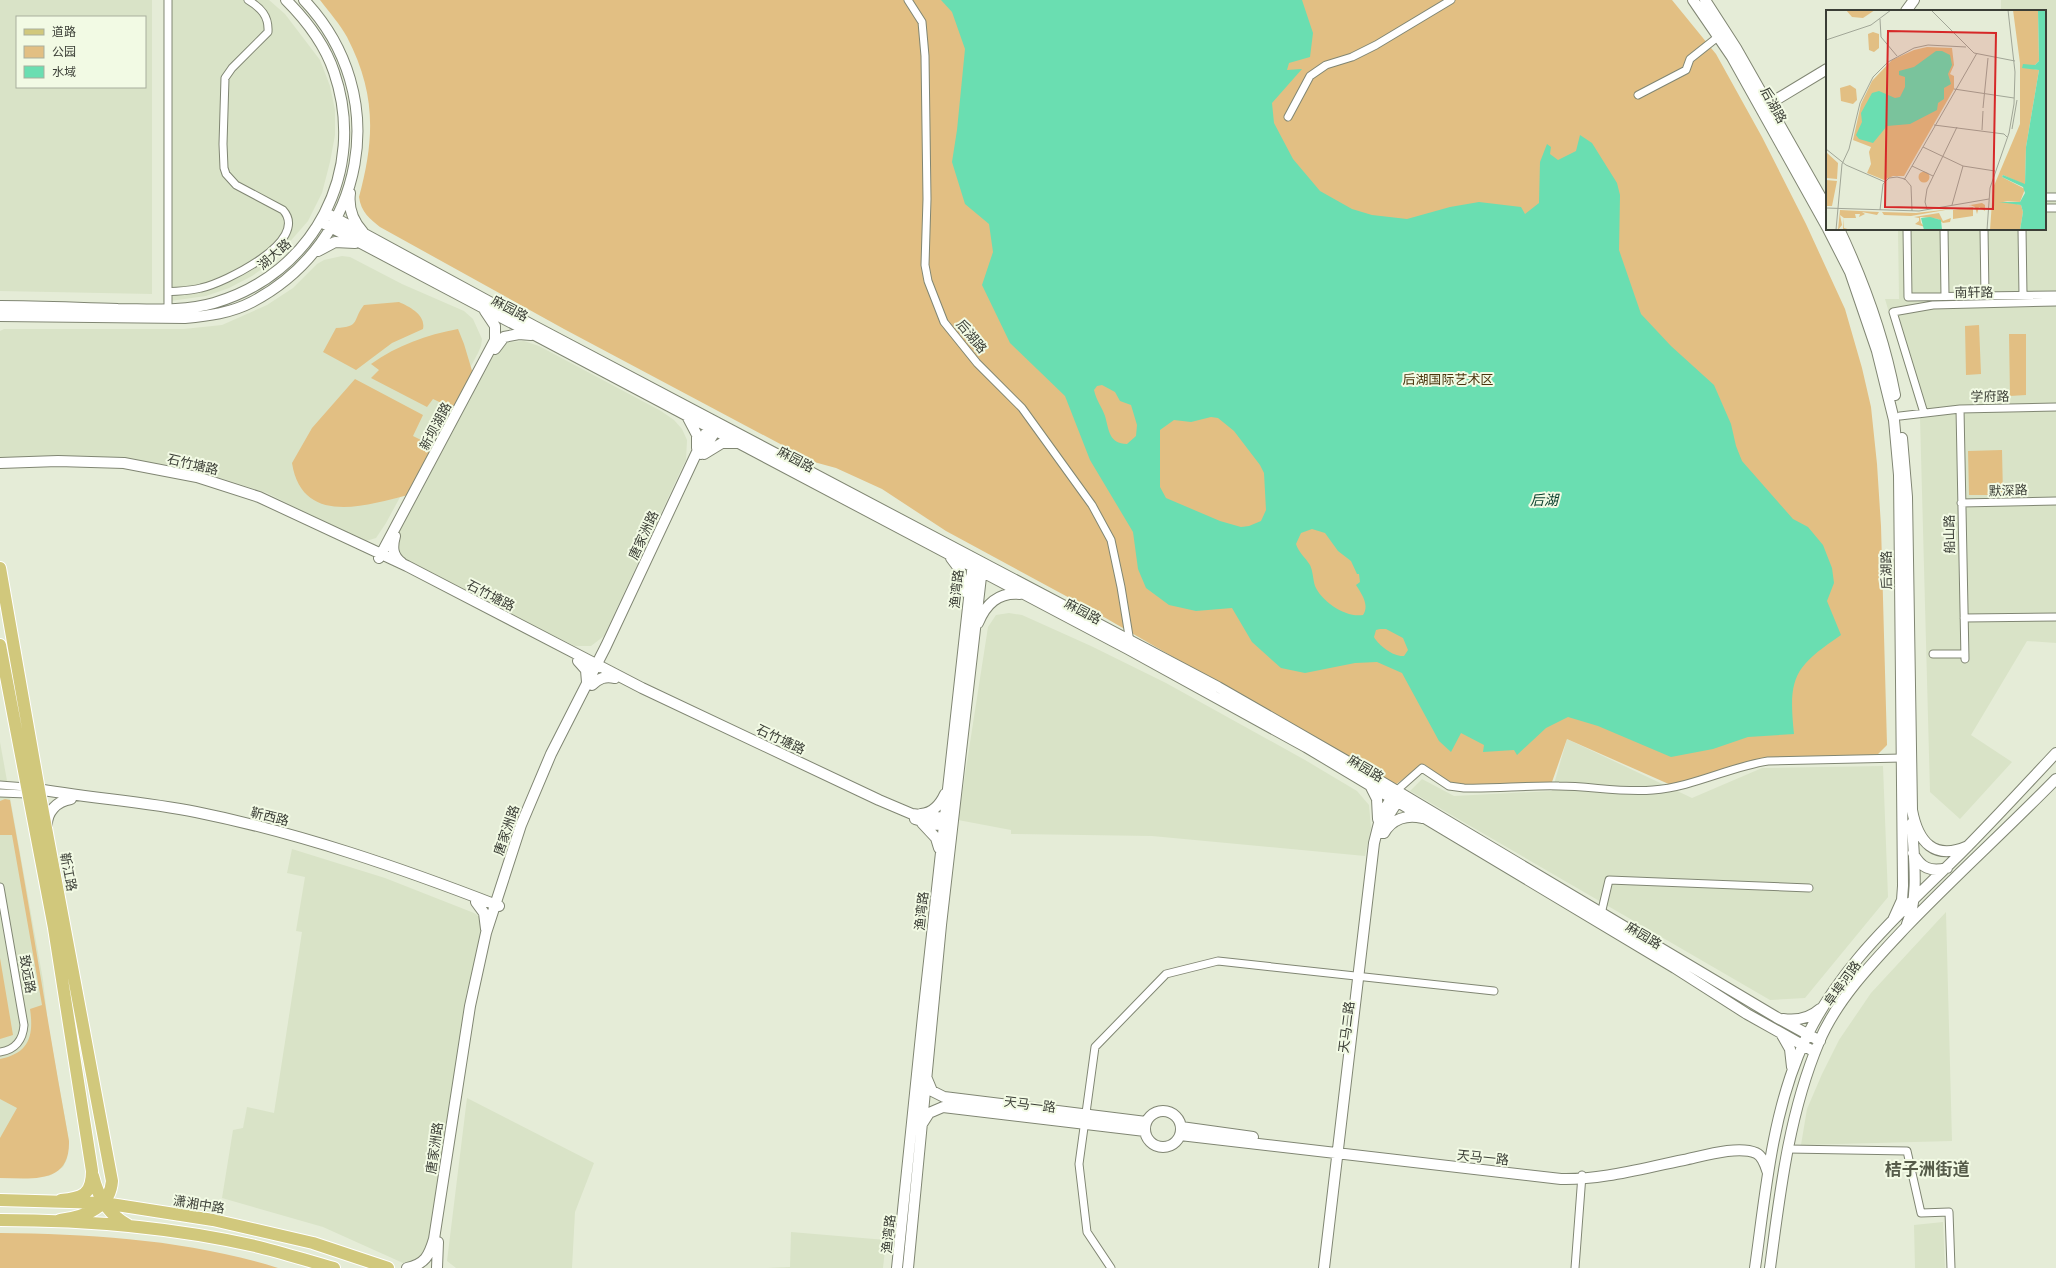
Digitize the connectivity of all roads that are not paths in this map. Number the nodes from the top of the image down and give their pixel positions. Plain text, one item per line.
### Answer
1 (168, 0) edge
2 (248, 0) edge
3 (305, 0) edge
4 (908, 0) edge
5 (1451, 0) edge
6 (1693, 0) edge
7 (1705, 0) edge
8 (1914, 0) edge
9 (1920, 0) edge
10 (289, 1) edge
11 (1907, 10) edge
12 (1914, 10) edge
13 (1719, 36) junction
14 (1826, 70) edge
15 (1826, 76) edge
16 (1638, 95) dead end
17 (1766, 109) junction
18 (1288, 117) dead end
19 (352, 177) junction
20 (1826, 206) edge
21 (326, 213) junction
22 (336, 218) junction
23 (321, 222) junction
24 (1826, 226) edge
25 (331, 228) junction
26 (1828, 230) edge
27 (1838, 230) edge
28 (1907, 230) edge
29 (1944, 230) edge
30 (1984, 230) edge
31 (2022, 230) edge
32 (368, 241) junction
33 (309, 257) junction
34 (168, 292) junction
35 (2023, 295) junction
36 (2056, 295) edge
37 (1945, 296) junction
38 (1986, 296) junction
39 (2056, 302) edge
40 (478, 306) junction
41 (168, 309) junction
42 (3, 311) edge
43 (535, 336) junction
44 (2056, 407) edge
45 (1960, 409) junction
46 (1924, 414) junction
47 (687, 416) junction
48 (1900, 416) junction
49 (714, 426) junction
50 (741, 444) junction
51 (697, 456) junction
52 (0, 463) edge
53 (0, 470) edge
54 (2056, 501) edge
55 (1961, 503) junction
56 (394, 535) junction
57 (360, 544) junction
58 (944, 553) junction
59 (382, 557) junction
60 (973, 563) junction
61 (407, 566) junction
62 (0, 568) edge
63 (982, 568) junction
64 (1026, 596) junction
65 (2056, 617) edge
66 (1964, 618) junction
67 (966, 619) junction
68 (974, 636) junction
69 (0, 645) edge
70 (1129, 645) junction
71 (608, 646) junction
72 (1933, 654) dead end
73 (579, 659) junction
74 (598, 667) junction
75 (616, 677) junction
76 (590, 684) junction
77 (2056, 753) edge
78 (1902, 758) junction
79 (35, 766) junction
80 (2056, 779) edge
81 (948, 784) junction
82 (1368, 784) junction
83 (0, 785) edge
84 (27, 790) junction
85 (57, 792) junction
86 (0, 793) edge
87 (40, 793) junction
88 (1397, 796) junction
89 (71, 799) junction
90 (1907, 810) junction
91 (913, 816) junction
92 (1426, 818) junction
93 (948, 822) junction
94 (47, 832) junction
95 (1379, 832) junction
96 (1968, 846) junction
97 (1913, 852) junction
98 (940, 858) junction
99 (1970, 862) junction
100 (1945, 869) junction
101 (502, 884) junction
102 (0, 887) edge
103 (1809, 888) dead end
104 (1914, 897) junction
105 (476, 900) junction
106 (497, 908) junction
107 (0, 911) edge
108 (1601, 914) junction
109 (1893, 920) junction
110 (1901, 932) junction
111 (486, 933) junction
112 (1362, 976) junction
113 (1494, 991) dead end
114 (1827, 1001) junction
115 (1776, 1017) junction
116 (1776, 1030) junction
117 (1808, 1034) junction
118 (1820, 1040) junction
119 (1803, 1046) junction
120 (0, 1048) edge
121 (0, 1052) edge
122 (1815, 1052) junction
123 (926, 1075) junction
124 (1791, 1077) junction
125 (1085, 1119) junction
126 (1146, 1126) junction
127 (921, 1128) junction
128 (1181, 1131) junction
129 (1774, 1140) junction
130 (1788, 1149) junction
131 (1341, 1152) junction
132 (92, 1171) junction
133 (1768, 1174) junction
134 (1582, 1176) junction
135 (112, 1181) junction
136 (0, 1200) edge
137 (61, 1200) junction
138 (104, 1203) junction
139 (138, 1208) junction
140 (0, 1220) edge
141 (60, 1220) junction
142 (137, 1227) junction
143 (334, 1268) edge
144 (388, 1268) edge
145 (407, 1268) edge
146 (437, 1268) edge
147 (897, 1268) edge
148 (908, 1268) edge
149 (1111, 1268) edge
150 (1324, 1268) edge
151 (1330, 1268) edge
152 (1575, 1268) edge
153 (1755, 1268) edge
154 (1770, 1268) edge
155 (1951, 1268) edge

1 - 34 street
2 - 34 street
3 - 19 main road
4 - 70 street, 后湖路
5 - 18 street
6 - 13 main road, 后湖路
7 - 17 main road, 后湖路
8 - 11 main road
9 - 12 main road
10 - 21 main road, 湖大路
13 - 16 street
13 - 17 main road, 后湖路
14 - 17 main road
15 - 17 main road
17 - 20 main road, 后湖路
17 - 24 main road, 后湖路
19 - 22 main road
19 - 32 main road
21 - 22 main road, 麻园路
21 - 23 main road, 湖大路
22 - 25 main road
22 - 32 main road, 麻园路
23 - 25 main road, 麻园路
23 - 41 main road, 湖大路
25 - 32 main road, 麻园路
25 - 33 main road
26 - 78 main road, 后湖路
27 - 48 main road, 后湖路
28 - 37 street
29 - 37 street
30 - 38 street
31 - 35 street
32 - 33 main road
32 - 40 main road, 麻园路
32 - 49 main road, 麻园路
33 - 42 main road
34 - 41 street
35 - 36 street
35 - 38 street
37 - 38 street
39 - 46 street, 南轩路
40 - 43 main road, 麻园路
40 - 56 main road, 新坝湖路
41 - 42 main road, 湖大路
43 - 47 main road, 麻园路
43 - 56 main road, 新坝湖路
44 - 45 street, 学府路
45 - 46 street, 学府路
45 - 55 street, 船山路
46 - 48 street, 学府路
47 - 49 main road, 麻园路
47 - 51 main road
48 - 90 main road, 后湖路
49 - 50 main road, 麻园路
49 - 51 main road, 唐家洲路
49 - 60 main road, 麻园路
50 - 51 main road
50 - 58 main road, 麻园路
51 - 71 main road, 唐家洲路
52 - 57 main road, 石竹塘路
53 - 59 main road, 石竹塘路
54 - 55 street, 默深路
55 - 66 street, 船山路
56 - 57 main road
56 - 59 main road, 新坝湖路
56 - 61 main road
57 - 59 main road, 石竹塘路
58 - 60 main road, 麻园路
58 - 67 main road
59 - 61 main road, 石竹塘路
59 - 73 main road, 石竹塘路
60 - 63 main road, 麻园路
60 - 67 main road, 渔湾路
61 - 73 main road, 石竹塘路
62 - 79 main road, 靳江路
63 - 64 main road, 麻园路
63 - 68 main road, 渔湾路
63 - 70 main road, 麻园路
64 - 68 main road
64 - 70 main road, 麻园路
65 - 66 street
66 - 72 street, 船山路
67 - 81 main road, 渔湾路
68 - 93 main road, 渔湾路
69 - 84 main road
70 - 82 main road, 麻园路
70 - 88 main road, 麻园路
71 - 73 main road
71 - 74 main road, 唐家洲路
71 - 75 main road
73 - 74 main road, 石竹塘路
73 - 76 main road
74 - 75 main road, 石竹塘路
74 - 76 main road, 唐家洲路
75 - 76 main road
75 - 91 main road, 石竹塘路
76 - 101 main road, 唐家洲路
76 - 106 main road, 唐家洲路
77 - 96 main road
78 - 88 street
78 - 90 main road, 后湖路
79 - 85 main road
79 - 87 main road, 靳江路
80 - 99 main road, 阜埠河路
81 - 91 main road
81 - 93 main road, 渔湾路
82 - 88 main road, 麻园路
82 - 95 main road
83 - 84 street
84 - 86 street
84 - 87 main road, 靳西路
84 - 132 main road
85 - 87 main road, 靳西路
85 - 105 main road, 靳西路
87 - 89 main road, 靳西路
87 - 94 main road, 靳江路
88 - 92 main road, 麻园路
88 - 95 main road, 天马二路
88 - 108 main road, 麻园路
89 - 94 main road
89 - 105 main road, 靳西路
90 - 96 main road, 后湖路
90 - 97 main road
90 - 109 main road, 后湖路
91 - 93 main road, 石竹塘路
91 - 98 main road
92 - 95 main road
92 - 116 main road, 麻园路
93 - 98 main road, 渔湾路
93 - 123 main road, 渔湾路
94 - 135 main road, 靳江路
95 - 112 main road, 天马二路
96 - 100 main road
97 - 100 main road
97 - 104 main road
98 - 147 main road, 渔湾路
99 - 100 main road
99 - 110 main road, 阜埠河路
100 - 104 main road
101 - 105 main road
101 - 106 main road, 唐家洲路
102 - 121 street, 致远路
103 - 108 street
104 - 109 main road
104 - 110 main road
105 - 106 main road, 靳西路
105 - 111 main road
106 - 111 main road, 唐家洲路
106 - 146 main road, 唐家洲路
107 - 120 street
108 - 115 main road, 麻园路
109 - 114 main road
110 - 118 main road, 阜埠河路
111 - 145 main road, 唐家洲路
112 - 113 street
112 - 125 street
112 - 131 main road, 天马二路
114 - 115 main road
114 - 117 main road
115 - 117 main road, 麻园路
116 - 119 main road, 麻园路
116 - 124 main road
117 - 118 main road, 麻园路
117 - 119 main road
118 - 122 main road, 阜埠河路
119 - 122 main road, 麻园路
119 - 124 main road
122 - 130 main road, 阜埠河路
123 - 125 main road, 天马一路
123 - 127 main road, 渔湾路
124 - 129 main road
125 - 126 main road, 天马一路
125 - 127 main road, 天马一路
125 - 149 street
126 - 128 main road
126 - 128 main road
127 - 148 main road, 渔湾路
128 - 131 main road, 天马一路
129 - 133 main road
129 - 134 main road, 天马一路
130 - 154 main road, 阜埠河路
130 - 155 street
131 - 134 main road, 天马一路
131 - 150 main road
131 - 151 main road, 天马二路
132 - 137 main road
132 - 138 main road
133 - 134 main road, 天马一路
133 - 153 main road
134 - 152 street
135 - 138 main road
135 - 139 main road
136 - 137 main road, 潇湘中路
137 - 138 main road, 潇湘中路
138 - 139 main road, 潇湘中路
138 - 141 main road
138 - 142 main road
139 - 144 main road, 潇湘中路
140 - 141 main road
141 - 142 main road
142 - 143 main road

